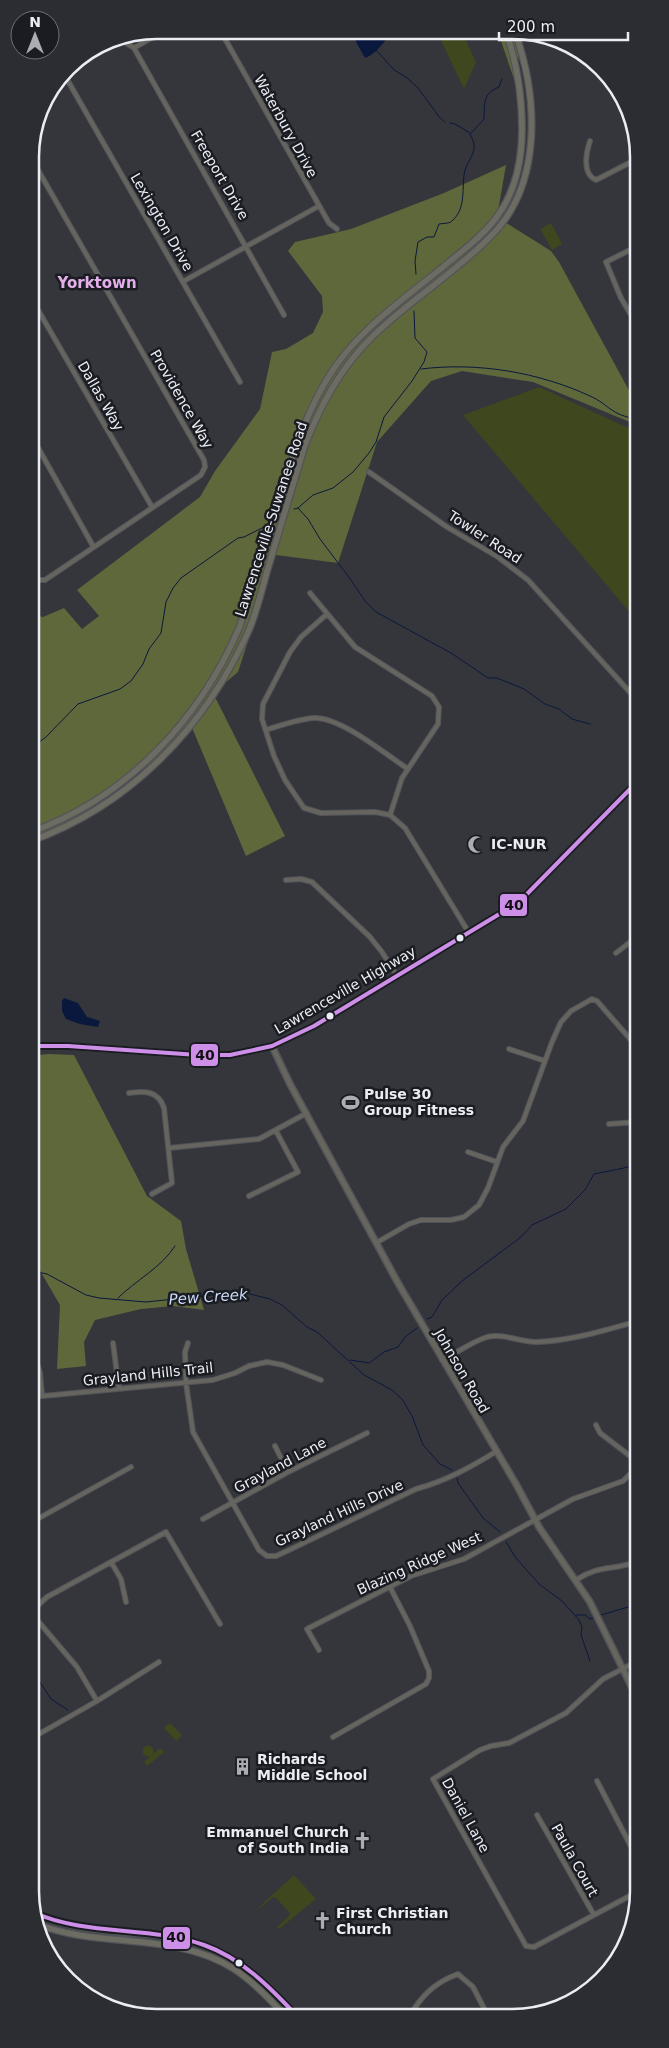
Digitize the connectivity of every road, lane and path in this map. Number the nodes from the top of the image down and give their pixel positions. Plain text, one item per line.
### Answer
1 (225, 39) edge
2 (508, 39) edge
3 (517, 39) edge
4 (149, 40) edge
5 (126, 43) edge
6 (134, 48) junction
7 (67, 80) edge
8 (590, 141) dead end
9 (630, 163) edge
10 (39, 172) edge
11 (319, 206) junction
12 (337, 229) dead end
13 (247, 246) junction
14 (628, 251) dead end
15 (184, 281) junction
16 (39, 312) edge
17 (630, 313) edge
18 (284, 315) dead end
19 (240, 382) dead end
20 (39, 449) edge
21 (370, 472) dead end
22 (152, 507) junction
23 (93, 546) junction
24 (39, 580) edge
25 (310, 593) dead end
26 (327, 614) junction
27 (630, 692) edge
28 (266, 730) junction
29 (408, 770) junction
30 (630, 789) edge
31 (390, 815) junction
32 (47, 826) junction
33 (39, 829) edge
34 (51, 834) junction
35 (39, 838) edge
36 (286, 880) dead end
37 (469, 934) junction
38 (630, 942) edge
39 (616, 952) dead end
40 (397, 976) junction
41 (630, 1039) edge
42 (39, 1046) edge
43 (272, 1046) junction
44 (509, 1049) dead end
45 (545, 1061) junction
46 (129, 1093) dead end
47 (307, 1113) junction
48 (630, 1123) edge
49 (609, 1124) dead end
50 (276, 1131) junction
51 (168, 1148) junction
52 (468, 1152) dead end
53 (496, 1162) junction
54 (152, 1194) dead end
55 (249, 1196) dead end
56 (376, 1243) junction
57 (630, 1323) edge
58 (113, 1343) dead end
59 (188, 1343) dead end
60 (442, 1360) junction
61 (39, 1373) edge
62 (321, 1380) dead end
63 (186, 1383) junction
64 (119, 1389) junction
65 (39, 1396) edge
66 (42, 1396) junction
67 (596, 1425) dead end
68 (367, 1433) dead end
69 (275, 1446) dead end
70 (497, 1451) junction
71 (630, 1456) edge
72 (131, 1467) dead end
73 (288, 1472) junction
74 (630, 1474) edge
75 (232, 1503) junction
76 (39, 1518) edge
77 (203, 1519) dead end
78 (534, 1520) junction
79 (111, 1562) junction
80 (630, 1564) edge
81 (576, 1580) junction
82 (390, 1587) junction
83 (126, 1602) dead end
84 (39, 1604) edge
85 (39, 1621) edge
86 (220, 1624) dead end
87 (319, 1650) dead end
88 (159, 1662) dead end
89 (630, 1664) edge
90 (622, 1668) junction
91 (630, 1685) edge
92 (97, 1701) junction
93 (39, 1734) edge
94 (333, 1737) dead end
95 (597, 1781) dead end
96 (537, 1816) dead end
97 (630, 1845) edge
98 (630, 1896) edge
99 (41, 1915) edge
100 (594, 1915) junction
101 (44, 1926) edge
102 (278, 2009) edge
103 (290, 2009) edge
104 (414, 2009) edge
105 (484, 2009) edge

1 - 11 street, Waterbury Drive
2 - 32 main road, Lawrenceville-Suwanee Road
3 - 34 main road, Lawrenceville-Suwanee Road
4 - 6 street
5 - 6 street
6 - 13 street, Freeport Drive
7 - 15 street, Lexington Drive
8 - 9 street
10 - 22 street, Providence Way
11 - 12 street, Waterbury Drive
11 - 13 street
13 - 15 street
13 - 18 street, Freeport Drive
14 - 17 street
15 - 19 street, Lexington Drive
16 - 22 street, Dallas Way
20 - 23 street
21 - 27 street, Towler Road
22 - 23 street, Providence Way
23 - 24 street, Providence Way
25 - 26 street
26 - 28 street
26 - 29 street
28 - 29 street
28 - 31 street
29 - 31 street
30 - 37 main road, Lawrenceville Highway
31 - 37 street
32 - 33 main road, Lawrenceville-Suwanee Road
32 - 34 main road
34 - 35 main road, Lawrenceville-Suwanee Road
36 - 40 street
37 - 40 main road, Lawrenceville Highway
38 - 39 street
40 - 43 main road, Lawrenceville Highway
41 - 45 street
42 - 43 main road, Lawrenceville Highway
43 - 47 street, Johnson Road
44 - 45 street
45 - 53 street
46 - 51 street
47 - 50 street
47 - 56 street, Johnson Road
48 - 49 street
50 - 51 street
50 - 55 street
51 - 54 street
52 - 53 street
53 - 56 street
56 - 60 street, Johnson Road
57 - 60 street
58 - 64 street
59 - 63 street, Grayland Hills Drive
60 - 70 street, Johnson Road
61 - 66 street
62 - 63 street, Grayland Hills Trail
63 - 64 street, Grayland Hills Trail
63 - 75 street, Grayland Hills Drive
64 - 66 street, Grayland Hills Trail
65 - 66 street, Grayland Hills Trail
67 - 71 street
68 - 73 street, Grayland Lane
69 - 73 street
70 - 75 street, Grayland Hills Drive
70 - 78 street, Johnson Road
72 - 76 street
73 - 75 street, Grayland Lane
74 - 78 street, Blazing Ridge West
75 - 77 street, Grayland Lane
78 - 81 street, Johnson Road
78 - 82 street, Blazing Ridge West
79 - 83 street
79 - 84 street
79 - 86 street
80 - 81 street
81 - 90 street, Johnson Road
82 - 87 street, Blazing Ridge West
82 - 94 street
85 - 92 street
88 - 92 street
89 - 90 street
90 - 91 street, Johnson Road
90 - 100 street, Daniel Lane
92 - 93 street
95 - 97 street
96 - 100 street, Paula Court
98 - 100 street, Daniel Lane
99 - 103 main road
101 - 102 main road
104 - 105 street

